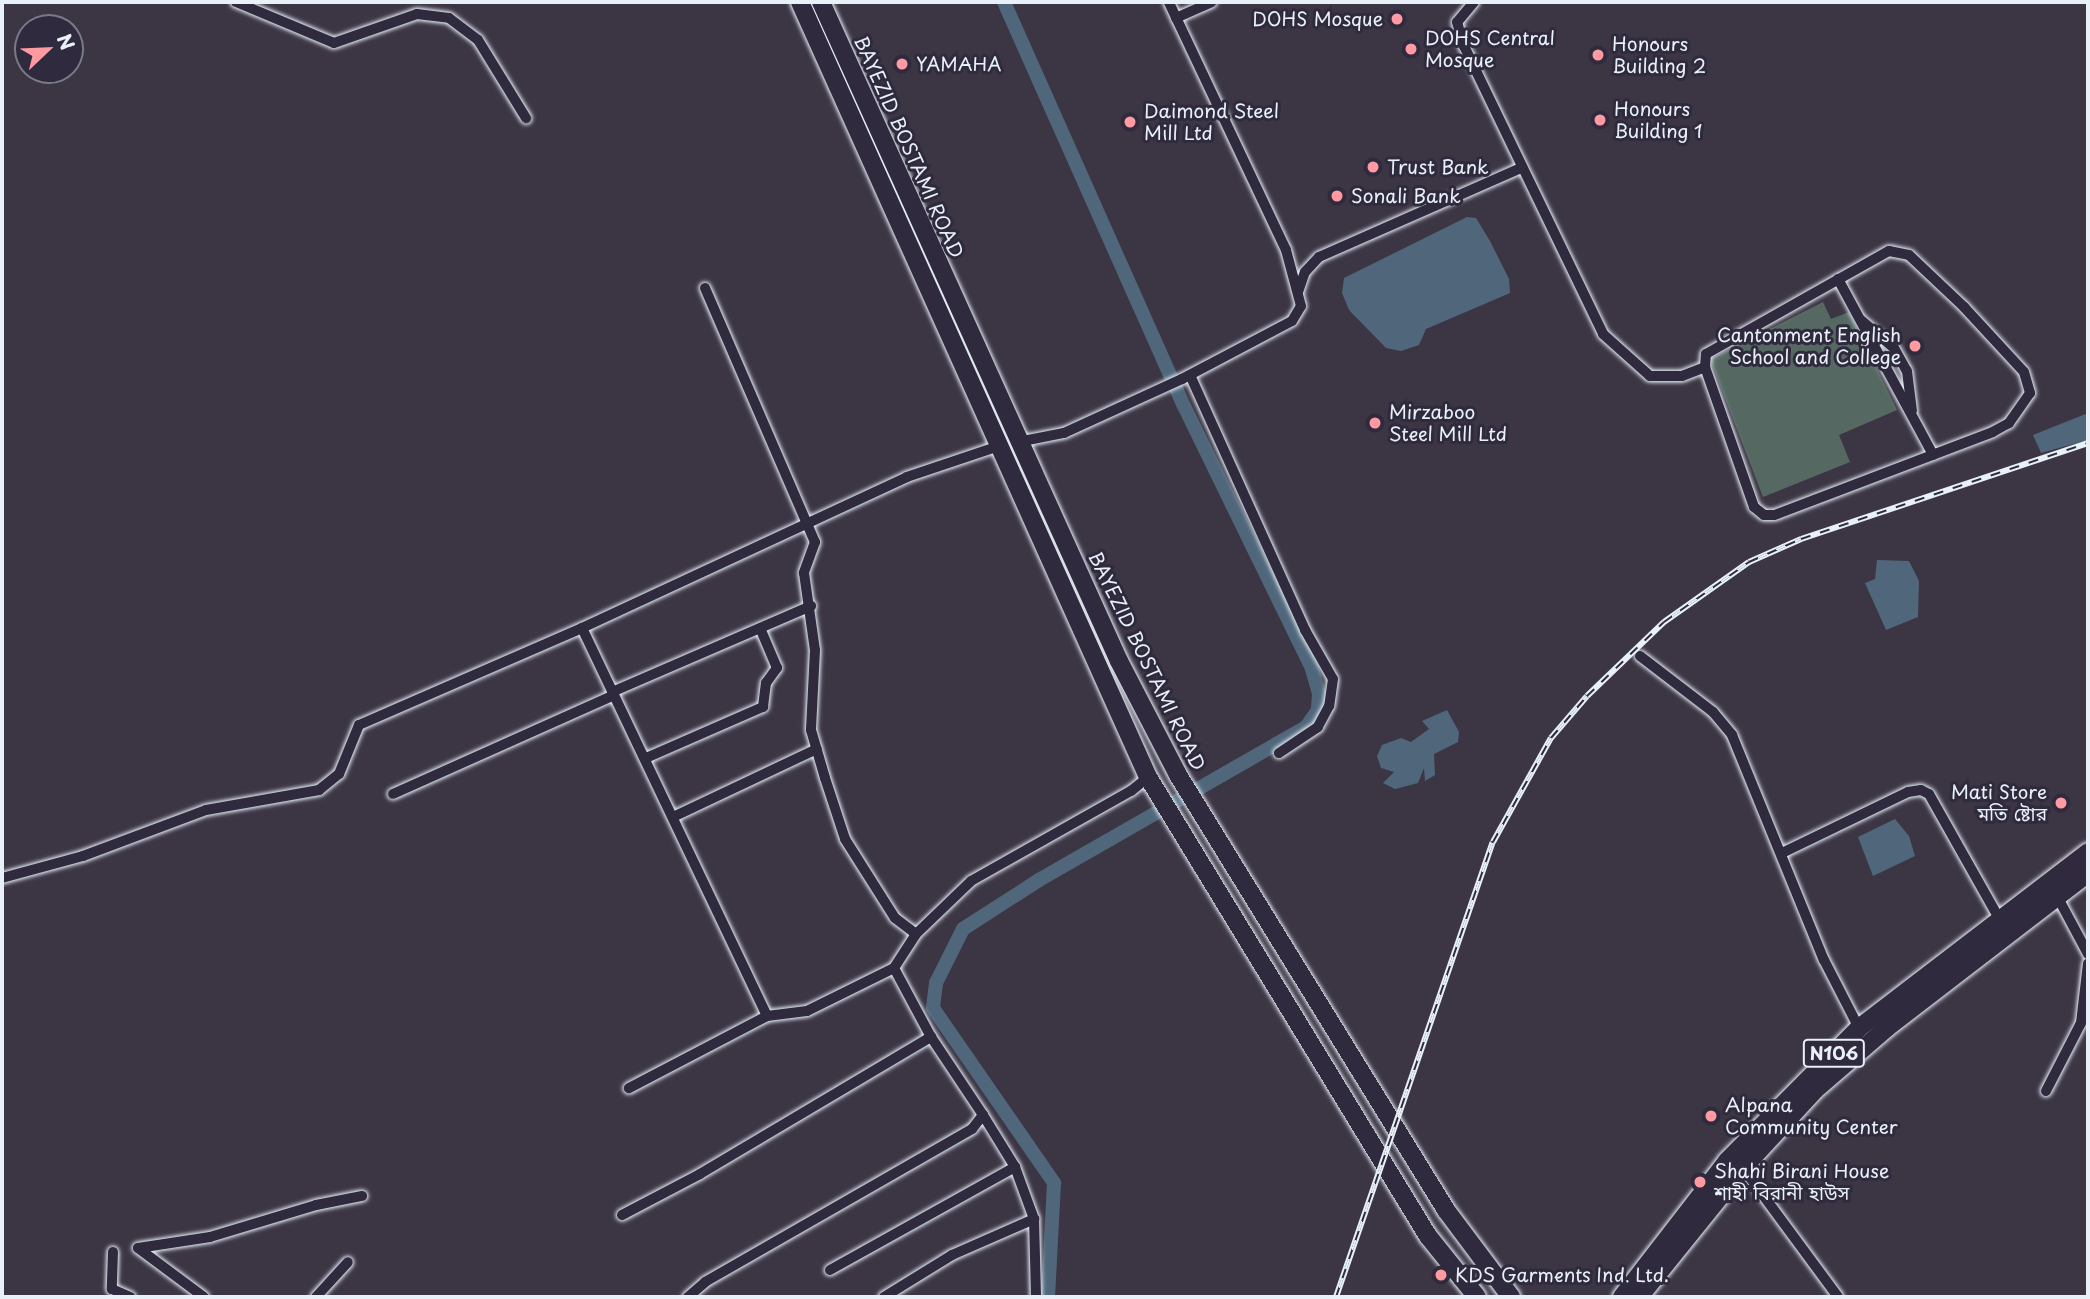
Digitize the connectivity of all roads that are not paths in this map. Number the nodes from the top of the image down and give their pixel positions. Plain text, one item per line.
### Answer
1 (236, 2) edge
2 (800, 2) edge
3 (821, 2) edge
4 (1169, 2) edge
5 (1212, 2) edge
6 (1474, 2) edge
7 (1176, 18) junction
8 (526, 118) dead end
9 (1521, 168) junction
10 (1838, 279) junction
11 (705, 288) dead end
12 (1298, 292) junction
13 (1859, 318) junction
14 (1704, 366) junction
15 (1186, 377) junction
16 (1913, 418) junction
17 (1019, 442) junction
18 (997, 446) junction
19 (1933, 455) junction
20 (809, 525) junction
21 (811, 606) junction
22 (582, 628) junction
23 (760, 628) junction
24 (1640, 656) dead end
25 (613, 694) junction
26 (817, 749) junction
27 (1279, 754) dead end
28 (646, 758) junction
29 (1151, 781) junction
30 (393, 794) dead end
31 (674, 817) junction
32 (2088, 852) edge
33 (1782, 853) junction
34 (2088, 873) edge
35 (2, 877) edge
36 (2057, 896) junction
37 (1999, 918) junction
38 (916, 934) junction
39 (2088, 954) edge
40 (2088, 963) edge
41 (894, 968) junction
42 (767, 1016) junction
43 (1859, 1028) junction
44 (931, 1037) junction
45 (629, 1088) dead end
46 (2046, 1091) dead end
47 (983, 1115) junction
48 (1015, 1167) junction
49 (1743, 1168) junction
50 (362, 1196) dead end
51 (622, 1214) dead end
52 (1034, 1219) junction
53 (113, 1252) dead end
54 (348, 1262) dead end
55 (830, 1269) dead end
56 (130, 1297) edge
57 (204, 1297) edge
58 (316, 1297) edge
59 (688, 1297) edge
60 (884, 1297) edge
61 (1036, 1297) edge
62 (1477, 1297) edge
63 (1511, 1297) edge
64 (1622, 1297) edge
65 (1639, 1297) edge
66 (1838, 1297) edge

1 - 8 street
2 - 18 main road
3 - 17 main road, BAYEZID BOSTAMI ROAD
4 - 7 street
5 - 7 street
6 - 9 street
7 - 12 street
9 - 12 street
9 - 14 street
10 - 13 street
10 - 14 street
10 - 19 street
11 - 20 street
12 - 15 street
13 - 16 street
13 - 16 street
14 - 19 street
15 - 17 street
15 - 27 street
16 - 19 street
17 - 18 street
17 - 63 main road, BAYEZID BOSTAMI ROAD
18 - 20 street
18 - 29 main road
20 - 21 street
20 - 22 street
21 - 23 street
21 - 26 street
22 - 25 street
22 - 35 street
23 - 25 street
23 - 28 street
24 - 33 street
25 - 28 street
25 - 30 street
26 - 31 street
26 - 38 street
28 - 31 street
29 - 38 street
29 - 62 main road
31 - 42 street
32 - 37 main road, N106
33 - 37 street
33 - 43 street
34 - 36 main road, N106
36 - 39 street
36 - 49 main road, N106
37 - 43 main road, N106
38 - 41 street
40 - 46 street
41 - 42 street
41 - 44 street
42 - 45 street
43 - 64 main road, N106
44 - 47 street
44 - 51 street
47 - 48 street
47 - 59 street
48 - 52 street
48 - 55 street
49 - 65 main road, N106
49 - 66 street
50 - 57 street
52 - 60 street
52 - 61 street
53 - 56 street
54 - 58 street

